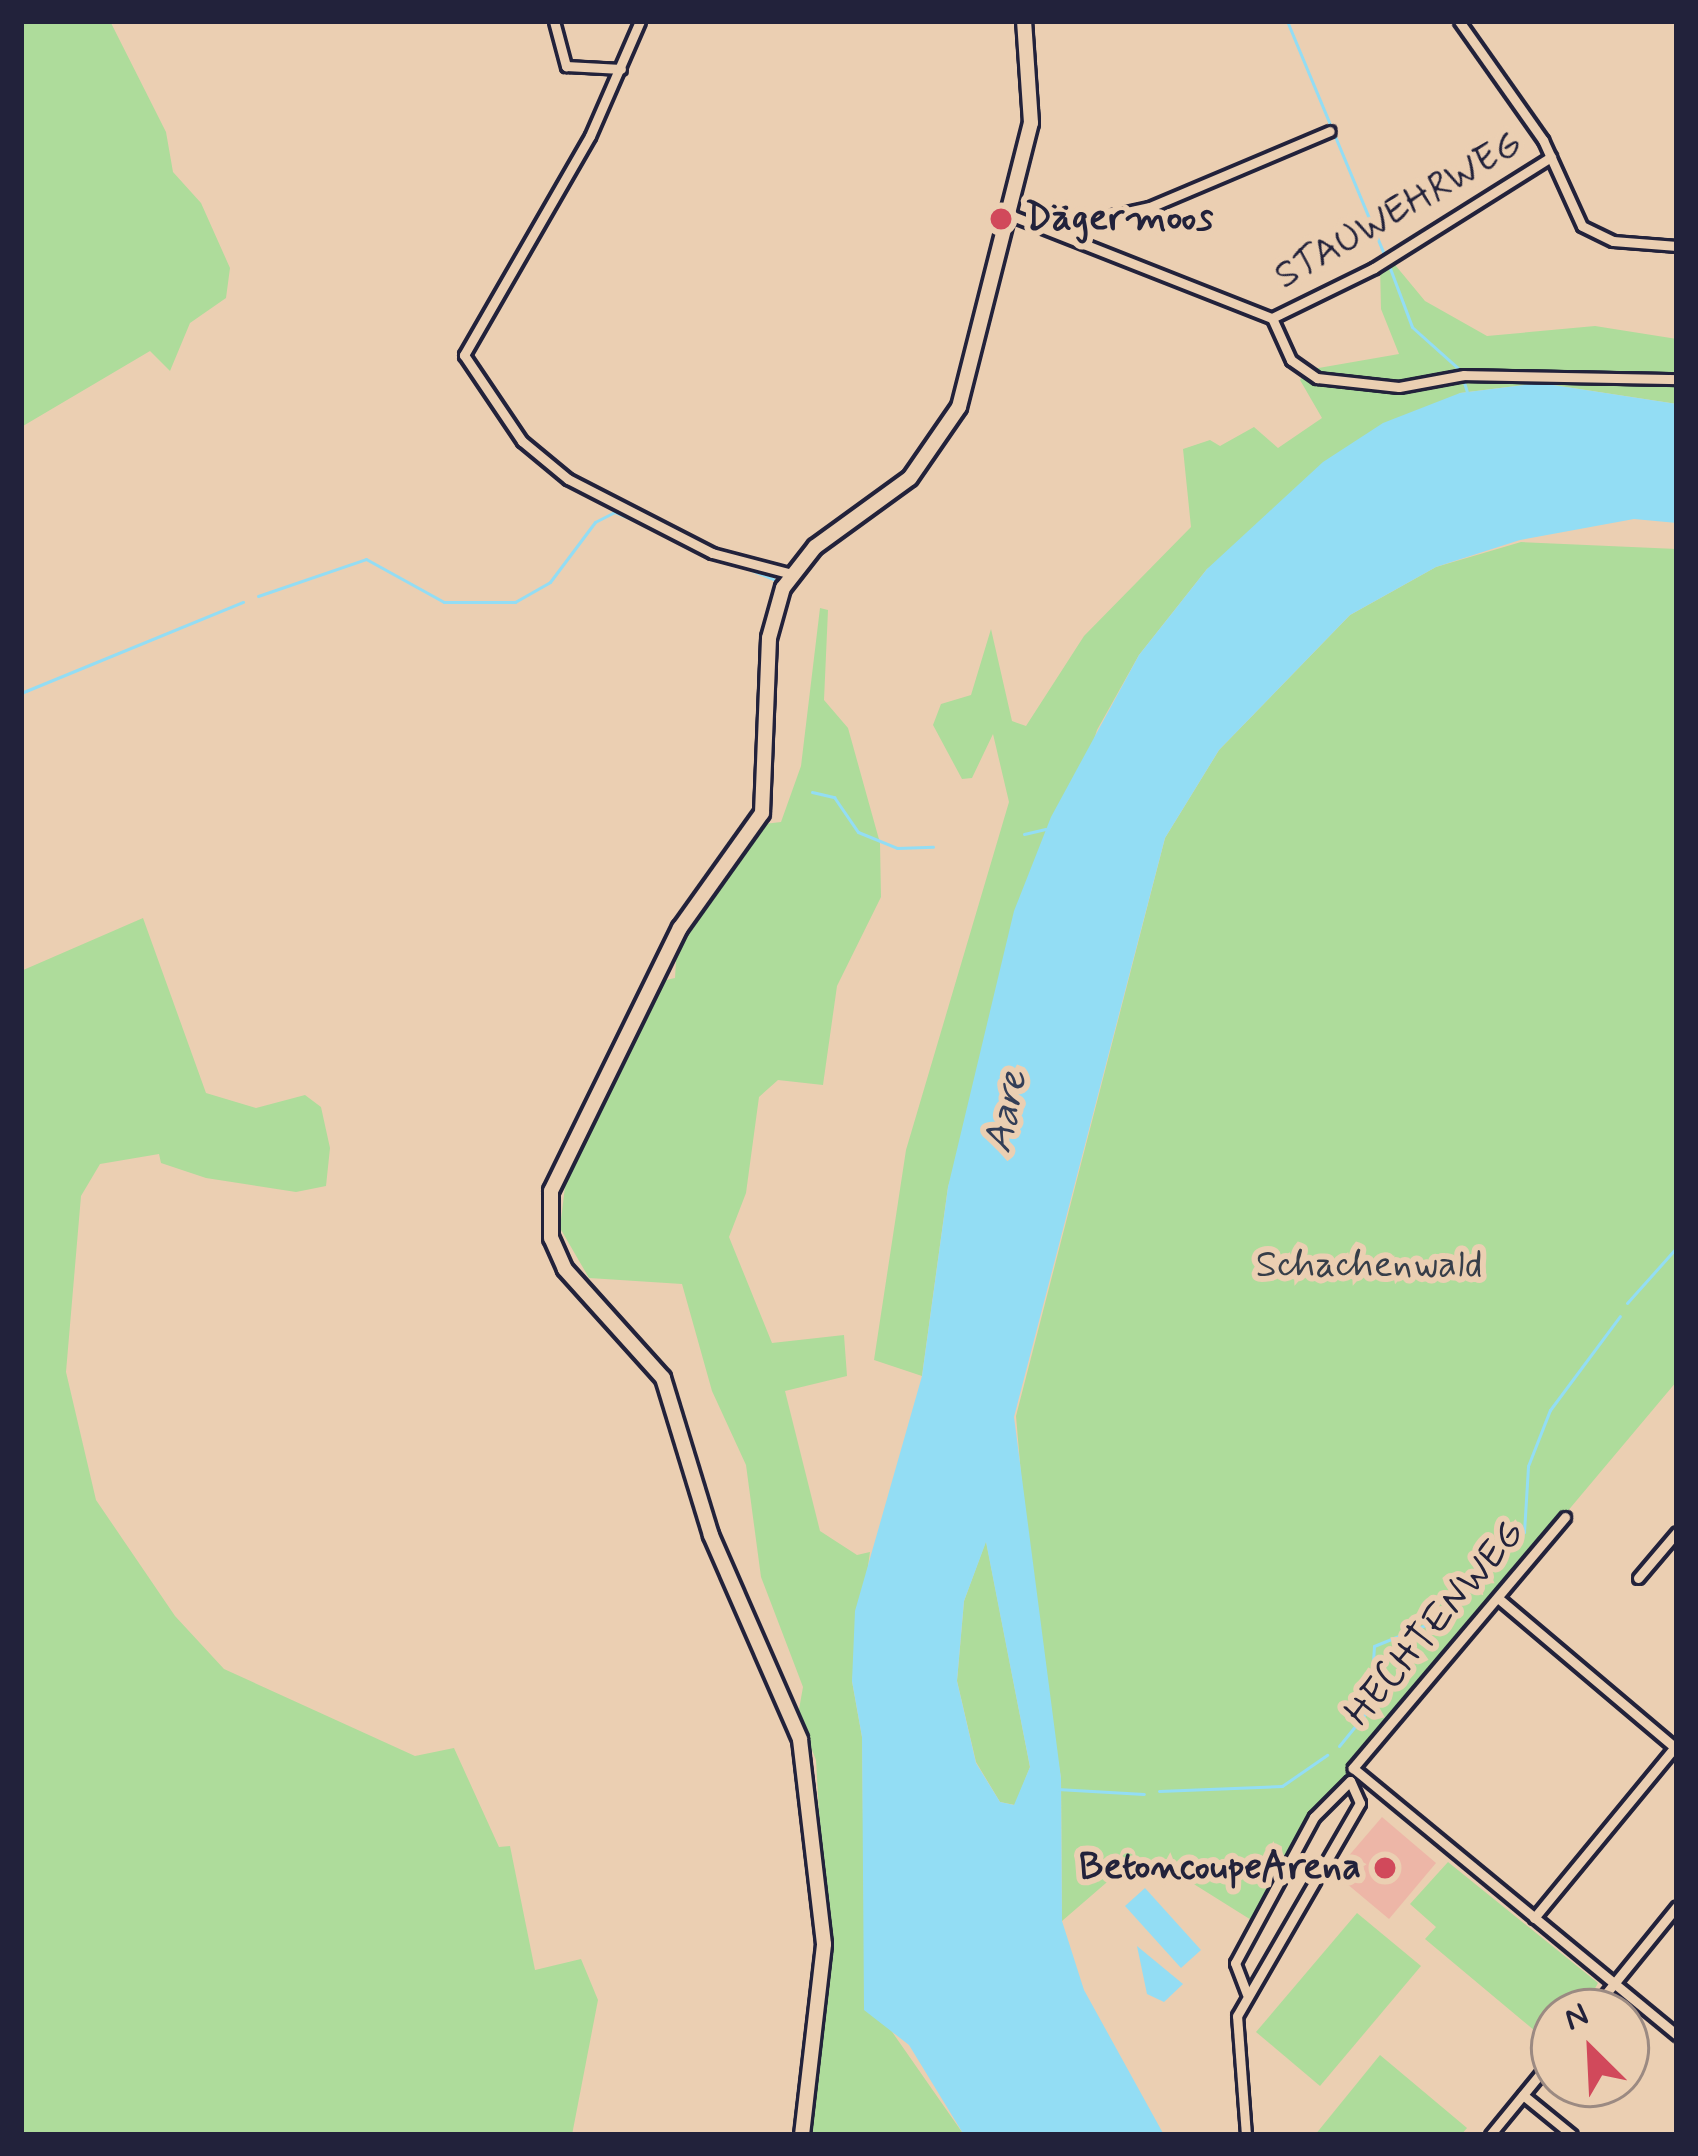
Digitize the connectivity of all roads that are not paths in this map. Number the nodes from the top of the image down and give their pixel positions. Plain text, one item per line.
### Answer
1 (554, 21) edge
2 (640, 21) edge
3 (1459, 21) edge
4 (1027, 22) edge
5 (621, 69) junction
6 (1330, 131) dead end
7 (1551, 157) junction
8 (1010, 214) junction
9 (1058, 227) junction
10 (1677, 246) edge
11 (1272, 318) junction
12 (1677, 379) edge
13 (792, 574) junction
14 (1564, 1517) dead end
15 (1677, 1532) edge
16 (1638, 1578) dead end
17 (1498, 1598) junction
18 (1676, 1748) edge
19 (1677, 1906) edge
20 (1534, 1918) junction
21 (1615, 1984) junction
22 (1612, 1988) edge
23 (1247, 1994) junction
24 (1677, 2035) edge
25 (1530, 2086) edge
26 (1523, 2095) junction
27 (802, 2135) edge
28 (1246, 2135) edge
29 (1490, 2135) edge
30 (1572, 2135) edge

1 - 5 street
2 - 5 street
3 - 7 street
4 - 8 main road
5 - 13 street
6 - 9 street
7 - 10 street
7 - 11 street, STAUWEHRWEG
8 - 9 street, STAUWEHRWEG
8 - 13 main road
9 - 11 street, STAUWEHRWEG
11 - 12 street
13 - 27 main road
14 - 17 street, HECHTENWEG
15 - 16 street
17 - 18 street
17 - 20 street, HECHTENWEG
18 - 20 street
19 - 21 street
20 - 21 street
21 - 22 street
21 - 24 street
23 - 23 street
23 - 28 street
25 - 26 street
26 - 29 street
26 - 30 street

